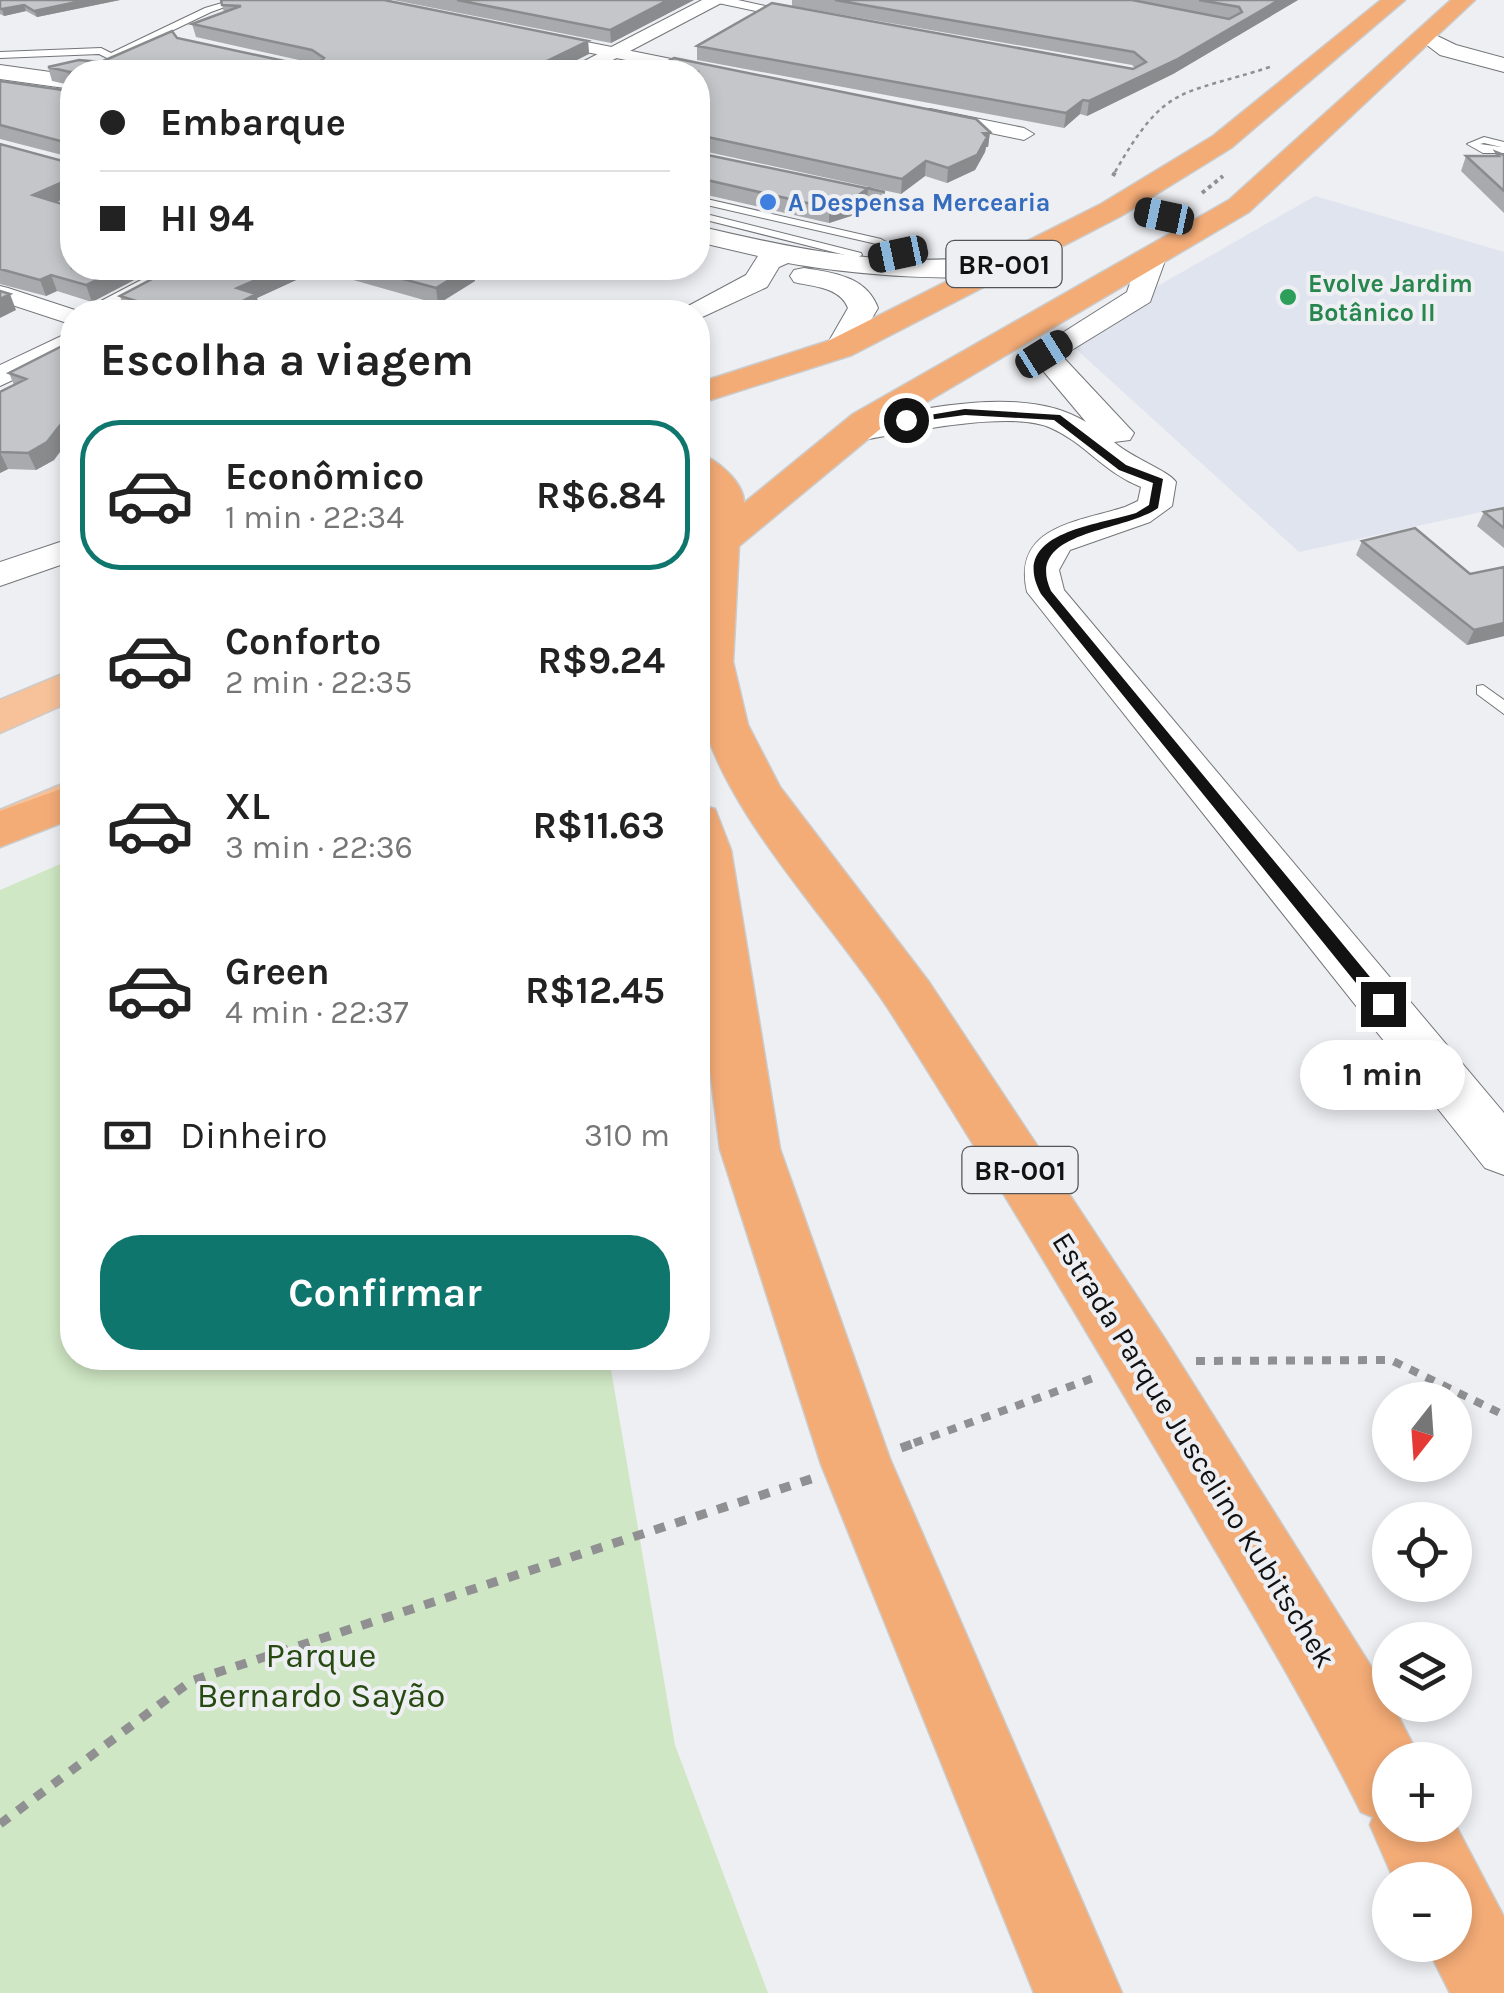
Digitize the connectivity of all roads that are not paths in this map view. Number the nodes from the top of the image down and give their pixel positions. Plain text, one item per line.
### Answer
1 (240, 0) edge
2 (1394, 0) edge
3 (1464, 0) edge
4 (723, 1) edge
5 (840, 23) edge
6 (516, 33) edge
7 (1412, 46) junction
8 (0, 47) edge
9 (622, 54) junction
10 (0, 55) edge
11 (30, 56) junction
12 (112, 56) junction
13 (1468, 56) junction
14 (112, 60) edge
15 (606, 60) edge
16 (614, 60) edge
17 (652, 60) edge
18 (1504, 65) edge
19 (0, 72) edge
20 (710, 72) edge
21 (737, 77) edge
22 (60, 80) edge
23 (0, 84) edge
24 (60, 93) edge
25 (909, 111) edge
26 (1024, 134) dead end
27 (1222, 142) junction
28 (1293, 155) junction
29 (1110, 197) junction
30 (710, 203) edge
31 (710, 220) edge
32 (710, 238) edge
33 (1180, 243) junction
34 (710, 252) edge
35 (1152, 258) junction
36 (775, 261) junction
37 (1011, 261) junction
38 (861, 264) junction
39 (160, 280) edge
40 (192, 280) edge
41 (0, 293) edge
42 (120, 300) edge
43 (151, 300) edge
44 (710, 303) edge
45 (60, 316) edge
46 (60, 327) edge
47 (60, 346) edge
48 (840, 348) junction
49 (0, 360) edge
50 (0, 377) edge
51 (710, 390) edge
52 (852, 432) junction
53 (710, 478) edge
54 (1159, 482) junction
55 (713, 549) edge
56 (60, 553) edge
57 (0, 575) edge
58 (60, 690) edge
59 (1483, 690) dead end
60 (1504, 709) edge
61 (0, 718) edge
62 (60, 803) edge
63 (0, 830) edge
64 (710, 877) edge
65 (710, 1042) edge
66 (750, 1148) junction
67 (1504, 1152) edge
68 (1372, 1748) edge
69 (1472, 1946) edge
70 (1078, 1993) edge
71 (1496, 1993) edge

1 - 12 lane
2 - 27 highway, BR-001
3 - 7 highway, BR-001
4 - 5 street
4 - 9 street
6 - 9 street
7 - 13 street
7 - 13 street
7 - 28 highway, BR-001
8 - 11 lane
9 - 15 street
9 - 16 street
9 - 17 street
10 - 11 lane
11 - 12 lane
12 - 14 lane
13 - 18 street
19 - 22 street
20 - 21 street
23 - 24 street
25 - 26 street
27 - 28 highway
27 - 29 highway, BR-001
28 - 33 highway, BR-001
29 - 33 highway
29 - 37 highway, BR-001
30 - 38 lane
31 - 38 lane
32 - 36 street
33 - 35 highway, BR-001
34 - 36 street
35 - 52 highway, BR-001
35 - 54 street
36 - 38 street
36 - 44 street
37 - 38 street
37 - 48 highway, BR-001
38 - 48 street
39 - 42 street
40 - 43 street
41 - 45 street
46 - 49 street
47 - 50 street
48 - 51 highway, BR-001
52 - 54 street
52 - 55 highway, BR-001
53 - 55 highway, BR-001
54 - 67 street
55 - 68 highway, Estrada Parque Juscelino Kubitschek / BR-001
56 - 57 street
58 - 61 main road
59 - 60 lane
62 - 63 highway
64 - 66 highway
65 - 66 highway
66 - 70 highway
69 - 71 highway

